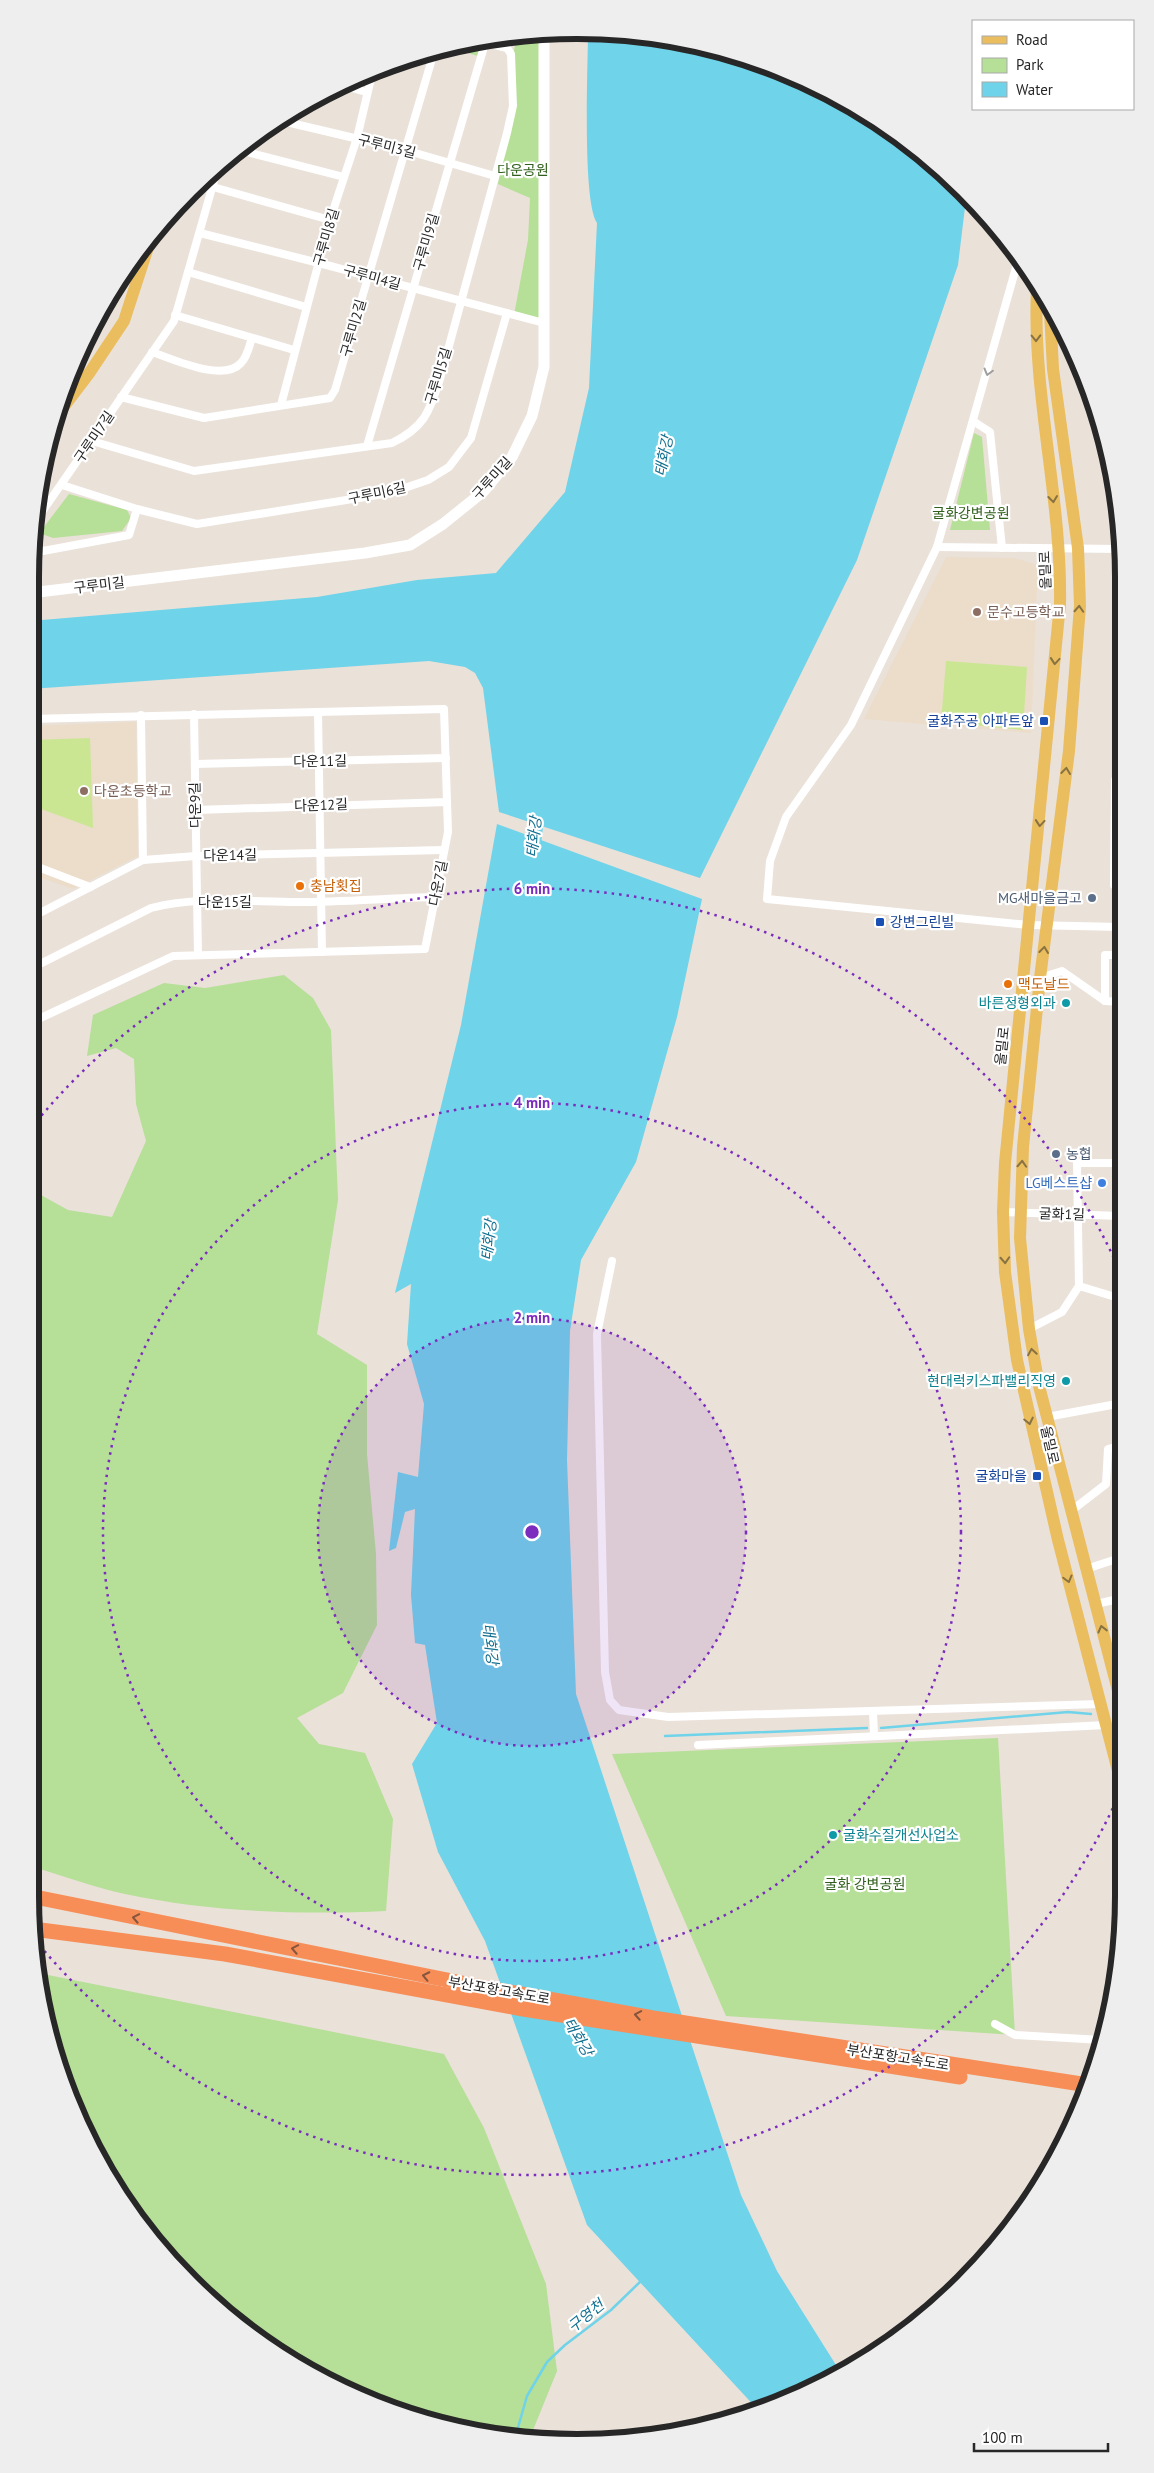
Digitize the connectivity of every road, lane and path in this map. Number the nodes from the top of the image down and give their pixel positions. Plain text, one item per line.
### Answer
1 (544, 40) edge
2 (497, 45) edge
3 (484, 47) edge
4 (432, 59) edge
5 (370, 81) edge
6 (353, 88) edge
7 (366, 92) junction
8 (289, 122) edge
9 (357, 138) junction
10 (405, 150) junction
11 (247, 152) edge
12 (450, 162) junction
13 (495, 176) junction
14 (344, 177) junction
15 (215, 178) edge
16 (213, 187) junction
17 (330, 220) junction
18 (200, 233) junction
19 (319, 262) junction
20 (1016, 266) edge
21 (136, 268) edge
22 (188, 272) junction
23 (368, 276) junction
24 (413, 288) junction
25 (1037, 298) edge
26 (460, 300) junction
27 (306, 308) junction
28 (507, 313) junction
29 (175, 315) junction
30 (544, 323) junction
31 (1051, 323) edge
32 (1057, 333) edge
33 (252, 338) junction
34 (294, 350) junction
35 (152, 352) junction
36 (74, 387) edge
37 (121, 396) junction
38 (281, 405) junction
39 (1060, 418) junction
40 (973, 421) junction
41 (92, 441) junction
42 (367, 446) junction
43 (62, 485) junction
44 (137, 509) junction
45 (43, 512) edge
46 (937, 547) junction
47 (40, 548) edge
48 (1002, 548) junction
49 (1059, 548) junction
50 (1078, 548) junction
51 (1114, 549) edge
52 (39, 592) edge
53 (318, 712) junction
54 (194, 714) junction
55 (141, 715) junction
56 (39, 719) edge
57 (446, 758) junction
58 (319, 761) junction
59 (195, 764) junction
60 (1115, 780) edge
61 (447, 802) junction
62 (319, 805) junction
63 (196, 810) junction
64 (444, 850) junction
65 (320, 853) junction
66 (196, 856) junction
67 (143, 860) junction
68 (39, 867) edge
69 (1115, 885) edge
70 (90, 887) junction
71 (435, 897) junction
72 (197, 902) junction
73 (321, 902) junction
74 (39, 913) edge
75 (1029, 926) junction
76 (1046, 926) junction
77 (1115, 927) edge
78 (322, 952) junction
79 (198, 955) junction
80 (1115, 955) edge
81 (39, 964) edge
82 (1040, 978) junction
83 (1105, 1001) junction
84 (1115, 1002) edge
85 (39, 1020) edge
86 (1115, 1163) edge
87 (1003, 1212) junction
88 (1020, 1212) junction
89 (1076, 1215) junction
90 (1115, 1216) edge
91 (612, 1261) dead end
92 (1079, 1286) junction
93 (1115, 1297) edge
94 (1029, 1330) junction
95 (1115, 1404) edge
96 (1047, 1417) junction
97 (1115, 1447) edge
98 (1071, 1511) junction
99 (1115, 1560) edge
100 (1086, 1569) junction
101 (1115, 1599) edge
102 (1096, 1604) junction
103 (1115, 1663) edge
104 (1112, 1666) junction
105 (1115, 1677) edge
106 (1100, 1704) junction
107 (873, 1711) junction
108 (1106, 1725) junction
109 (874, 1735) junction
110 (698, 1745) dead end
111 (1115, 1760) edge
112 (39, 1898) edge
113 (40, 1930) edge
114 (995, 2024) dead end
115 (1096, 2040) edge
116 (1081, 2084) edge
117 (1078, 2093) edge

1 - 30 street, 구루미길
2 - 13 street, 구루미5길
3 - 12 street, 구루미9길
4 - 10 street, 구루미2길
5 - 7 street, 구루미8길
6 - 7 street
7 - 9 street, 구루미8길
8 - 9 street, 구루미3길
9 - 10 street, 구루미3길
9 - 14 street, 구루미8길
10 - 12 street, 구루미3길
10 - 23 street, 구루미2길
11 - 14 street
12 - 13 street, 구루미3길
12 - 24 street, 구루미9길
13 - 26 street, 구루미5길
14 - 17 street, 구루미8길
15 - 16 street, 구루미7길
16 - 17 street
16 - 18 street, 구루미7길
17 - 19 street, 구루미8길
18 - 19 street, 구루미4길
18 - 22 street, 구루미7길
19 - 23 street, 구루미4길
19 - 27 street, 구루미8길
20 -> 40 street
21 - 36 main road
22 - 27 street
22 - 29 street, 구루미7길
23 - 24 street, 구루미4길
23 - 38 street, 구루미2길
24 - 26 street, 구루미4길
24 - 42 street, 구루미9길
25 -> 49 main road, 울밀로
26 - 28 street, 구루미4길
26 - 42 street, 구루미5길
27 - 34 street, 구루미8길
28 - 30 street, 구루미4길
28 - 44 street, 구루미6길
29 - 33 street
29 - 35 street, 구루미7길
30 - 52 street, 구루미길
31 - 39 main road, 울밀로
32 - 39 main road
33 - 34 street
33 - 35 street
34 - 38 street, 구루미8길
35 - 37 street, 구루미7길
37 - 38 street, 구루미2길
37 - 41 street, 구루미7길
39 - 50 main road, 울밀로
40 - 46 street
40 - 48 street
41 - 42 street, 구루미5길
41 - 43 street, 구루미7길
43 - 44 street, 구루미6길
43 - 45 street, 구루미7길
44 - 47 street
46 - 48 street
46 - 75 street
48 - 49 street
49 - 50 street
49 -> 75 main road, 울밀로
50 - 51 street
76 -> 50 main road, 울밀로
53 - 54 street, 다운7길
53 - 57 street, 다운7길
53 - 58 street
54 - 55 street, 다운7길
54 - 59 street, 다운9길
55 - 56 street, 다운7길
55 - 67 street
57 - 58 street, 다운11길
57 - 61 street, 다운7길
58 - 59 street, 다운11길
58 - 62 street
59 - 63 street, 다운9길
60 - 69 street
61 - 62 street, 다운12길
61 - 64 street, 다운7길
62 - 63 street, 다운12길
62 - 65 street
63 - 66 street, 다운9길
64 - 65 street, 다운14길
64 - 71 street, 다운7길
65 - 66 street, 다운14길
65 - 73 street
66 - 67 street, 다운14길
66 - 72 street, 다운9길
67 - 70 street, 다운14길
68 - 70 street
70 - 74 street, 다운14길
71 - 73 street, 다운15길
71 - 78 street, 다운7길
72 - 73 street, 다운15길
72 - 79 street, 다운9길
72 - 81 street, 다운15길
73 - 78 street
75 - 76 street
75 - 87 main road, 울밀로
76 - 77 street
82 -> 76 main road, 울밀로
78 - 79 street, 다운7길
79 - 85 street, 다운7길
80 - 83 street
82 - 83 street
88 -> 82 main road, 울밀로
83 - 84 street
86 - 89 street
87 - 88 street, 굴화1길
87 -> 106 main road, 울밀로
88 - 89 street, 굴화1길
88 - 94 main road, 울밀로
89 - 90 street, 굴화1길
89 - 92 street
91 - 107 street
92 - 93 street
92 - 94 street
96 -> 94 main road, 울밀로
95 - 96 street
96 - 98 main road, 울밀로
97 - 98 street
98 - 100 main road, 울밀로
99 - 100 street
100 - 102 main road, 울밀로
101 - 102 street
104 -> 102 main road, 울밀로
103 - 104 street
104 - 105 main road, 울밀로
106 - 107 street
106 - 108 main road, 울밀로
107 - 109 street
108 - 109 street
108 - 111 main road, 울밀로
109 - 110 street
116 -> 112 highway, 부산포항고속도로
113 - 117 highway, 부산포항고속도로
114 - 115 street

